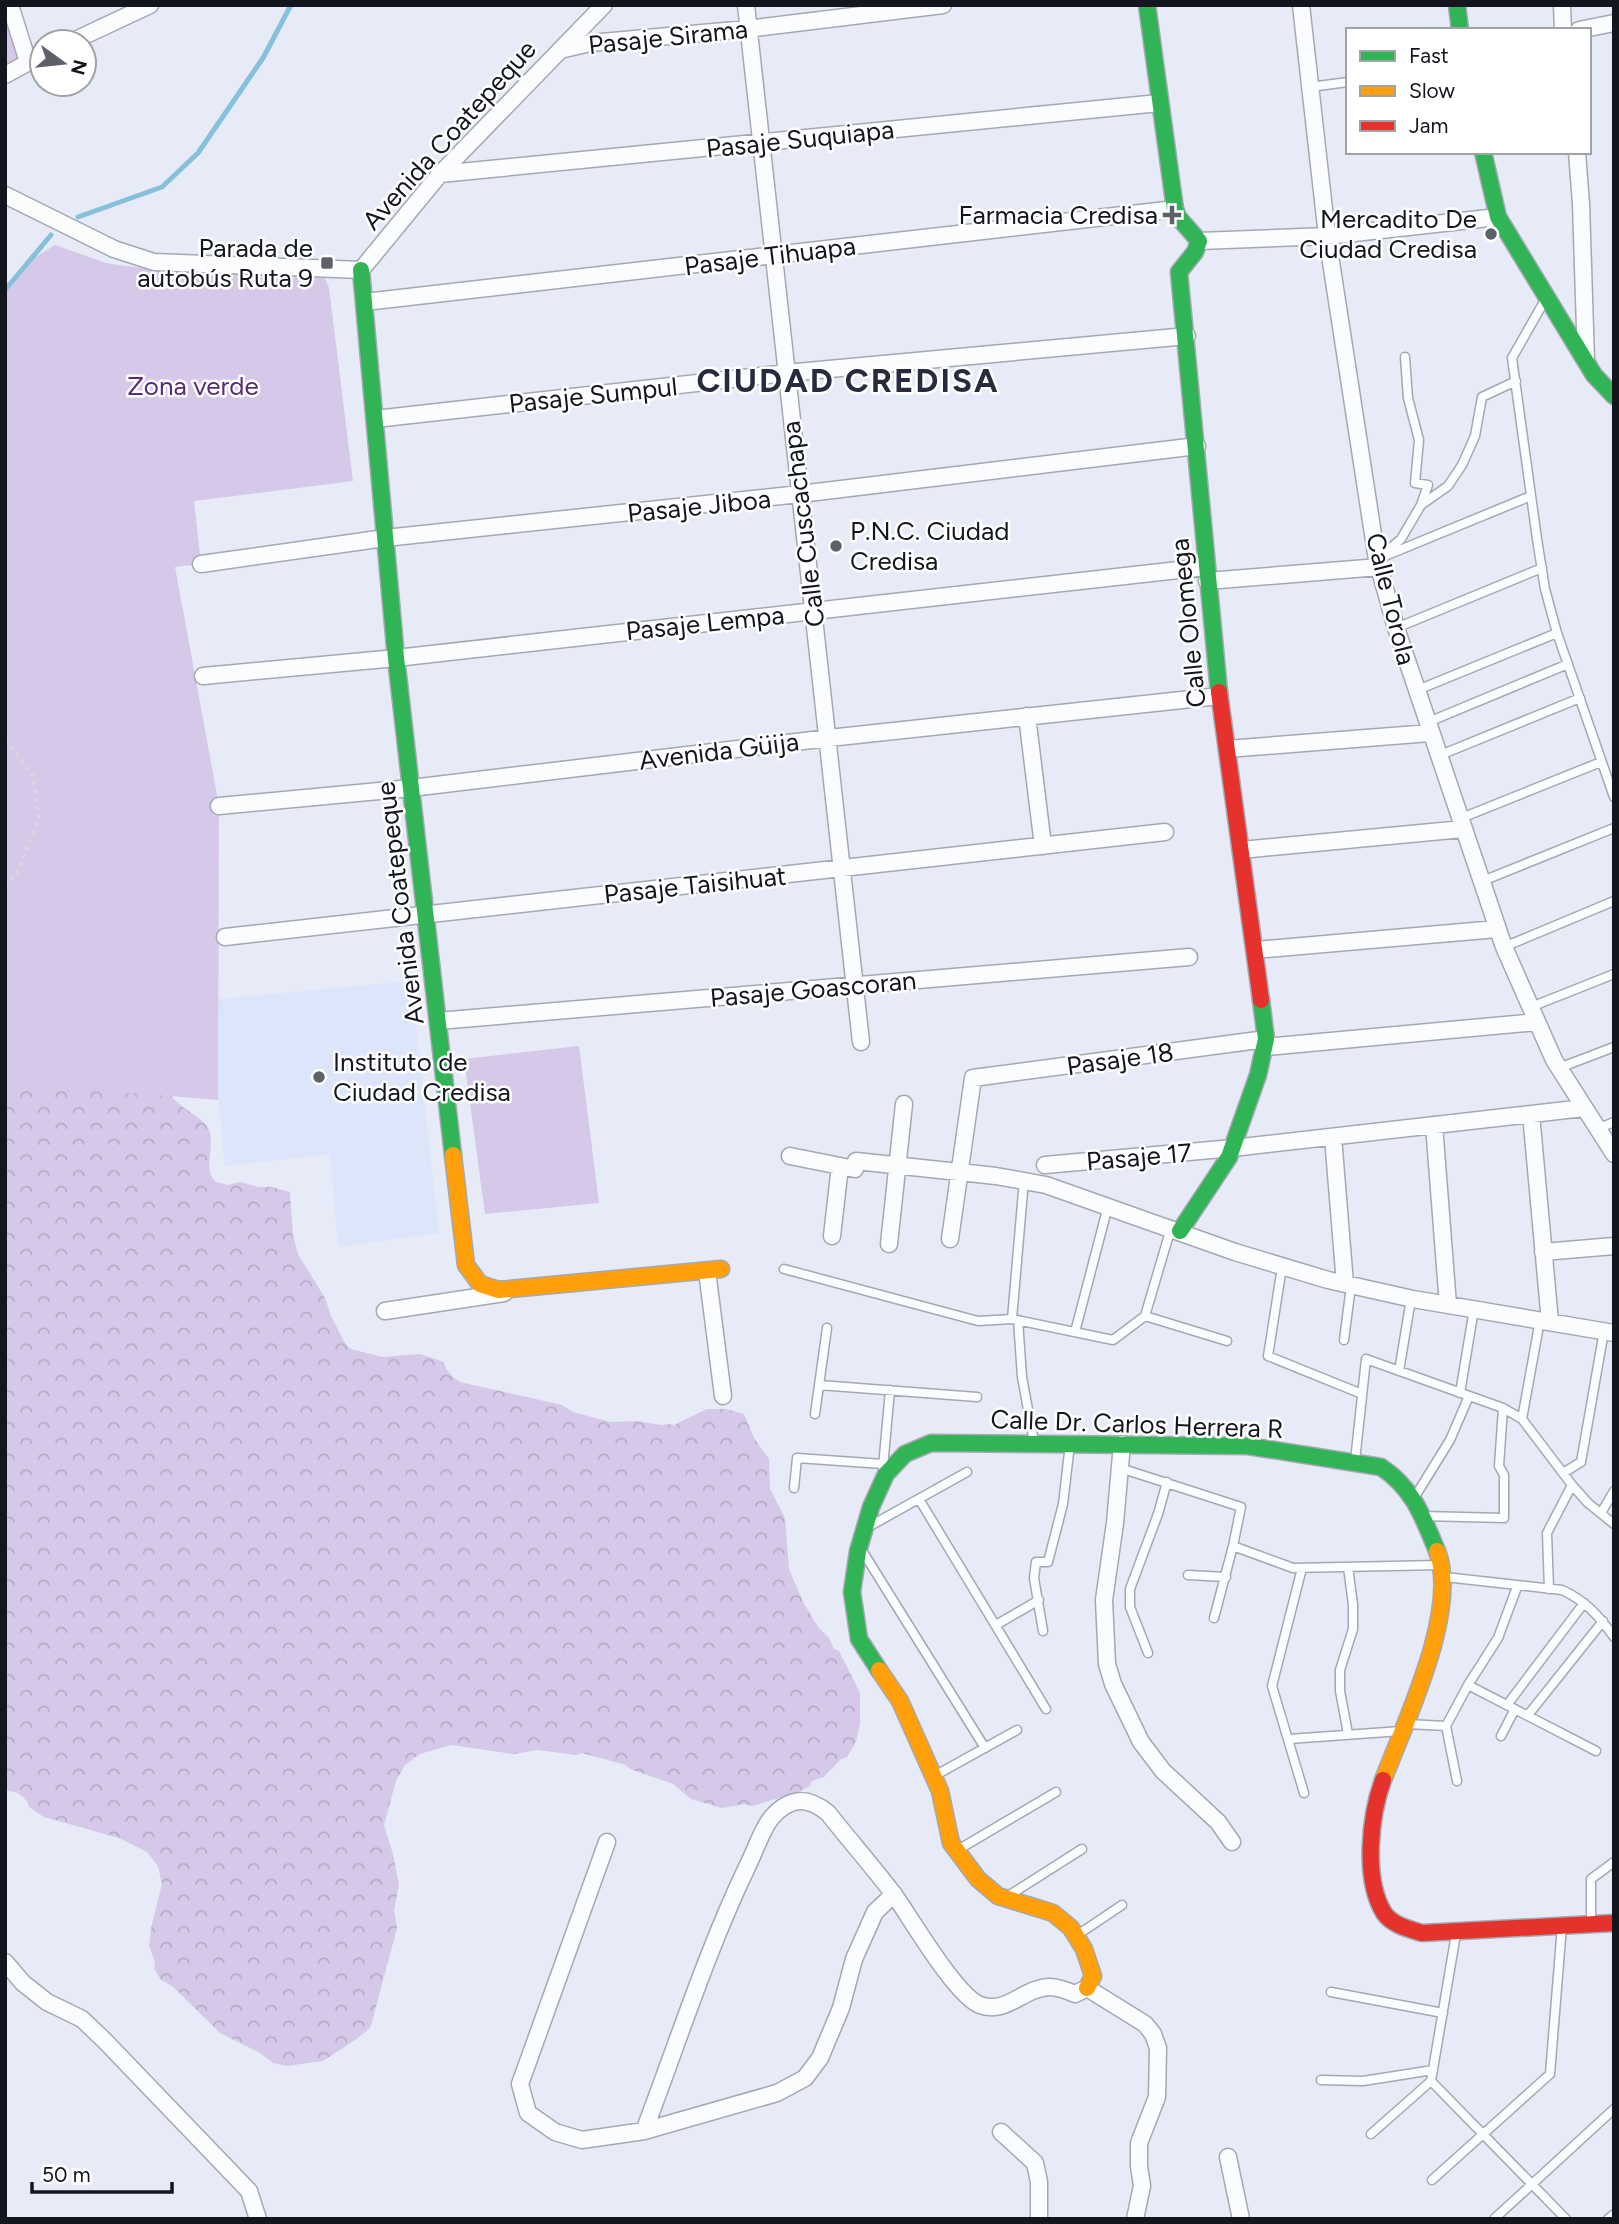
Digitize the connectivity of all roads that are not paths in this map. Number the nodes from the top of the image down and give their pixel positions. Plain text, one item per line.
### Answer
1 (10, 5) edge
2 (150, 5) edge
3 (604, 5) edge
4 (746, 5) edge
5 (943, 5) edge
6 (1147, 5) edge
7 (1301, 5) edge
8 (1457, 5) edge
9 (1562, 5) edge
10 (1614, 23) edge
11 (1460, 28) edge
12 (1563, 28) edge
13 (1589, 28) edge
14 (98, 29) edge
15 (747, 29) junction
16 (28, 44) edge
17 (559, 50) junction
18 (28, 63) edge
19 (5, 75) edge
20 (1346, 82) edge
21 (1310, 87) junction
22 (1159, 103) junction
23 (760, 144) junction
24 (1483, 154) edge
25 (1577, 154) edge
26 (440, 174) junction
27 (5, 194) edge
28 (1175, 209) junction
29 (1498, 217) junction
30 (1327, 236) junction
31 (1199, 241) junction
32 (773, 256) junction
33 (361, 270) junction
34 (1546, 299) junction
35 (365, 302) junction
36 (1187, 336) junction
37 (1405, 357) dead end
38 (1586, 362) junction
39 (786, 373) junction
40 (1516, 380) junction
41 (1614, 396) edge
42 (375, 419) junction
43 (1197, 446) junction
44 (800, 494) junction
45 (1531, 496) junction
46 (1421, 505) junction
47 (385, 538) junction
48 (1378, 563) junction
49 (201, 564) dead end
50 (1542, 568) junction
51 (1206, 574) junction
52 (813, 611) junction
53 (1396, 628) junction
54 (1557, 633) junction
55 (396, 658) junction
56 (1568, 664) junction
57 (204, 676) dead end
58 (1415, 691) junction
59 (1219, 696) junction
60 (1580, 698) junction
61 (1027, 716) junction
62 (1428, 728) junction
63 (829, 738) junction
64 (1227, 749) junction
65 (1438, 756) junction
66 (1601, 762) junction
67 (411, 788) junction
68 (1614, 797) edge
69 (219, 806) dead end
70 (1461, 824) junction
71 (1614, 828) edge
72 (1165, 832) dead end
73 (1043, 846) junction
74 (1241, 850) junction
75 (843, 868) junction
76 (1480, 882) junction
77 (1614, 901) edge
78 (426, 915) junction
79 (1497, 929) junction
80 (225, 937) dead end
81 (1504, 947) junction
82 (1255, 950) junction
83 (1188, 957) dead end
84 (1614, 974) edge
85 (854, 985) junction
86 (1534, 1014) junction
87 (438, 1021) junction
88 (861, 1042) dead end
89 (1266, 1043) junction
90 (1614, 1047) edge
91 (1559, 1068) junction
92 (904, 1104) dead end
93 (1584, 1108) junction
94 (1531, 1114) junction
95 (1614, 1122) edge
96 (1433, 1125) junction
97 (1597, 1129) junction
98 (1333, 1137) junction
99 (1233, 1148) junction
100 (1614, 1154) edge
101 (790, 1156) dead end
102 (1045, 1165) dead end
103 (840, 1166) junction
104 (896, 1166) junction
105 (958, 1173) junction
106 (1024, 1180) junction
107 (1108, 1206) junction
108 (1176, 1230) junction
109 (832, 1236) dead end
110 (950, 1239) dead end
111 (889, 1244) dead end
112 (1614, 1246) edge
113 (1543, 1252) junction
114 (1282, 1267) junction
115 (783, 1269) dead end
116 (1348, 1285) junction
117 (531, 1289) junction
118 (1411, 1299) junction
119 (1448, 1305) junction
120 (1474, 1309) junction
121 (385, 1311) dead end
122 (1145, 1316) junction
123 (1015, 1320) junction
124 (1545, 1321) junction
125 (827, 1328) dead end
126 (1075, 1332) junction
127 (1609, 1332) edge
128 (1344, 1340) dead end
129 (1227, 1341) dead end
130 (1399, 1371) junction
131 (819, 1385) junction
132 (890, 1390) junction
133 (1362, 1394) junction
134 (1465, 1395) junction
135 (723, 1396) dead end
136 (977, 1397) dead end
137 (1503, 1408) junction
138 (815, 1414) dead end
139 (1522, 1419) junction
140 (1035, 1443) junction
141 (1070, 1444) junction
142 (1122, 1444) junction
143 (1354, 1462) junction
144 (883, 1464) junction
145 (1120, 1468) junction
146 (967, 1472) dead end
147 (1563, 1473) junction
148 (1167, 1482) junction
149 (881, 1485) junction
150 (1572, 1485) junction
151 (794, 1488) dead end
152 (1614, 1490) edge
153 (919, 1499) junction
154 (1413, 1499) junction
155 (1601, 1513) junction
156 (1421, 1516) junction
157 (1614, 1524) edge
158 (864, 1529) junction
159 (1233, 1546) junction
160 (859, 1547) junction
161 (1348, 1567) junction
162 (1302, 1568) junction
163 (1441, 1571) junction
164 (1188, 1575) dead end
165 (1226, 1577) junction
166 (1517, 1587) junction
167 (1549, 1589) junction
168 (1039, 1600) junction
169 (1584, 1603) junction
170 (1214, 1618) dead end
171 (1603, 1621) junction
172 (996, 1625) junction
173 (1044, 1632) dead end
174 (1614, 1637) edge
175 (1148, 1653) dead end
176 (1468, 1685) junction
177 (1511, 1707) junction
178 (1046, 1709) dead end
179 (1528, 1716) junction
180 (1446, 1726) junction
181 (1402, 1727) junction
182 (1017, 1730) dead end
183 (1348, 1734) junction
184 (1501, 1736) dead end
185 (1289, 1739) junction
186 (985, 1748) junction
187 (1596, 1751) dead end
188 (934, 1777) junction
189 (1457, 1781) dead end
190 (1056, 1792) dead end
191 (1304, 1793) dead end
192 (607, 1842) dead end
193 (1232, 1842) dead end
194 (1082, 1849) dead end
195 (956, 1851) junction
196 (1614, 1862) edge
197 (894, 1894) junction
198 (1004, 1898) junction
199 (1122, 1905) dead end
200 (1614, 1923) edge
201 (1591, 1924) junction
202 (1562, 1926) junction
203 (1457, 1931) junction
204 (1076, 1936) junction
205 (5, 1962) edge
206 (1087, 1988) junction
207 (1331, 1992) dead end
208 (1443, 2013) junction
209 (1433, 2070) junction
210 (1321, 2080) dead end
211 (1431, 2081) junction
212 (1614, 2109) edge
213 (644, 2131) junction
214 (1001, 2132) dead end
215 (1371, 2134) dead end
216 (1483, 2134) junction
217 (1228, 2157) dead end
218 (1432, 2180) dead end
219 (1532, 2184) junction
220 (1614, 2214) edge
221 (258, 2219) edge
222 (1039, 2219) edge
223 (1135, 2219) edge
224 (1241, 2219) edge
225 (1494, 2219) edge
226 (1566, 2219) edge
227 (1608, 2219) edge

1 - 16 street
2 - 14 street
3 - 17 street, Avenida Coatepeque
4 - 15 street, Calle Cuscachapa
5 - 15 street, Pasaje Sirama
6 - 22 street
7 - 21 street, Calle Torola
8 - 11 street
9 - 12 street
10 - 13 street
15 - 17 street, Pasaje Sirama
15 - 23 street, Calle Cuscachapa
17 - 26 street, Avenida Coatepeque
18 - 19 street
20 - 21 lane
21 - 30 street, Calle Torola
22 - 23 street, Pasaje Suquiapa
22 - 28 street
23 - 26 street, Pasaje Suquiapa
23 - 32 street, Calle Cuscachapa
24 - 29 street
25 - 38 street
26 - 33 street, Avenida Coatepeque
27 - 33 street, Avenida Coatepeque
28 - 31 street
28 - 32 street, Pasaje Tihuapa
29 - 30 street
29 - 34 street
30 - 31 street
30 - 48 street, Calle Torola
31 - 36 street, Calle Olomega
32 - 35 street, Pasaje Tihuapa
32 - 39 street, Calle Cuscachapa
33 - 35 street, Avenida Coatepeque
34 - 38 street
34 - 40 lane
35 - 42 street, Avenida Coatepeque
36 - 39 street, Pasaje Sumpul
36 - 43 street, Calle Olomega
37 - 46 lane
38 - 41 street
39 - 42 street, Pasaje Sumpul
39 - 44 street, Calle Cuscachapa
40 - 45 lane
40 - 46 lane
42 - 47 street, Avenida Coatepeque
43 - 44 street, Pasaje Jiboa
43 - 51 street, Calle Olomega
44 - 47 street, Pasaje Jiboa
44 - 52 street, Calle Cuscachapa
45 - 48 lane
45 - 50 lane
46 - 48 lane
47 - 49 street, Pasaje Jiboa
47 - 55 street, Avenida Coatepeque
48 - 51 street, Pasaje Lempa
48 - 53 street, Calle Torola
50 - 53 lane
50 - 54 lane
51 - 52 street, Pasaje Lempa
51 - 59 street, Calle Olomega
52 - 55 street, Pasaje Lempa
52 - 63 street, Calle Cuscachapa
53 - 58 street, Calle Torola
54 - 56 lane
54 - 58 lane
55 - 57 street, Pasaje Lempa
55 - 67 street, Avenida Coatepeque
56 - 60 lane
56 - 62 lane
58 - 62 street, Calle Torola
59 - 61 street, Avenida Güija
59 - 64 street, Calle Olomega
60 - 65 lane
60 - 66 lane
61 - 63 street, Avenida Güija
61 - 73 street
62 - 64 street
62 - 65 street, Calle Torola
63 - 67 street, Avenida Güija
63 - 75 street, Calle Cuscachapa
64 - 74 street, Calle Olomega
65 - 70 street, Calle Torola
66 - 68 lane
66 - 70 lane
67 - 69 street, Avenida Güija
67 - 78 street, Avenida Coatepeque
70 - 74 street
70 - 76 street, Calle Torola
71 - 76 lane
72 - 73 street, Pasaje Taisihuat
73 - 75 street, Pasaje Taisihuat
74 - 82 street, Calle Olomega
75 - 78 street, Pasaje Taisihuat
75 - 85 street, Calle Cuscachapa
76 - 79 street, Calle Torola
77 - 81 lane
78 - 80 street, Pasaje Taisihuat
78 - 87 street, Avenida Coatepeque
79 - 81 street, Calle Torola
79 - 82 street
81 - 86 street, Calle Torola
82 - 89 street, Calle Olomega
83 - 85 street, Pasaje Goascoran
84 - 86 lane
85 - 87 street, Pasaje Goascoran
85 - 88 street, Calle Cuscachapa
86 - 89 street, Pasaje 18
86 - 91 street, Calle Torola
87 - 117 street, Avenida Coatepeque
89 - 99 street, Calle Olomega
89 - 105 street, Pasaje 18
90 - 91 lane
91 - 93 street, Calle Torola
92 - 104 street
93 - 94 street, Pasaje 17
93 - 97 street, Calle Torola
94 - 96 street, Pasaje 17
94 - 113 street
95 - 97 lane
96 - 98 street, Pasaje 17
96 - 119 street
97 - 100 street, Calle Torola
98 - 99 street, Pasaje 17
98 - 116 street
99 - 102 street, Pasaje 17
99 - 108 street, Calle Olomega
101 - 103 street
103 - 104 street
103 - 109 street
104 - 105 street
104 - 111 street
105 - 106 street
105 - 110 street
106 - 107 street
106 - 123 lane
107 - 108 street
107 - 126 lane
108 - 114 street
108 - 122 lane
112 - 113 street
113 - 124 street
114 - 116 street
114 - 133 lane
115 - 123 lane
116 - 118 street
116 - 128 lane
117 - 121 street
117 - 135 street, Avenida Coatepeque
118 - 119 street
118 - 130 lane
119 - 120 street
120 - 124 street
120 - 134 lane
122 - 126 lane
122 - 129 lane
123 - 126 lane
123 - 140 lane
124 - 127 street
124 - 139 lane
125 - 131 lane
127 - 147 lane
130 - 133 lane
130 - 134 lane
131 - 132 lane
131 - 138 lane
132 - 136 lane
132 - 144 lane
133 - 143 lane
134 - 137 lane
134 - 154 lane
137 - 139 lane
137 - 156 lane
139 - 147 lane
140 - 141 street, Calle Dr. Carlos Herrera R
140 - 149 street, Calle Dr. Carlos Herrera R
141 - 142 street, Calle Dr. Carlos Herrera R
141 - 168 lane
142 - 143 street, Calle Dr. Carlos Herrera R
142 - 145 street
143 - 154 street, Calle Dr. Carlos Herrera R
144 - 149 lane
144 - 151 lane
145 - 148 lane
145 - 193 street
146 - 153 lane
147 - 150 lane
148 - 159 lane
148 - 175 lane
149 - 158 street, Calle Dr. Carlos Herrera R
150 - 155 lane
150 - 167 lane
152 - 155 lane
153 - 158 lane
153 - 172 lane
154 - 156 street, Calle Dr. Carlos Herrera R
155 - 157 lane
156 - 163 street, Calle Dr. Carlos Herrera R
158 - 160 street, Calle Dr. Carlos Herrera R
159 - 162 lane
159 - 165 lane
160 - 186 lane
160 - 188 street, Calle Dr. Carlos Herrera R
161 - 162 lane
161 - 163 lane
161 - 183 lane
162 - 185 lane
163 - 166 lane
163 - 181 street, Calle Dr. Carlos Herrera R
164 - 165 lane
165 - 170 lane
166 - 167 lane
166 - 176 lane
167 - 169 lane
168 - 172 lane
168 - 173 lane
169 - 171 lane
169 - 177 lane
171 - 174 lane
171 - 179 lane
172 - 178 lane
176 - 177 lane
176 - 180 lane
177 - 179 lane
177 - 184 lane
179 - 187 lane
180 - 181 lane
180 - 189 lane
181 - 183 lane
181 - 203 street, Calle Dr. Carlos Herrera R
182 - 186 lane
183 - 185 lane
185 - 191 lane
186 - 188 lane
188 - 195 street, Calle Dr. Carlos Herrera R
190 - 195 lane
192 - 213 street
194 - 198 lane
195 - 198 street, Calle Dr. Carlos Herrera R
196 - 201 lane
197 - 206 street
197 - 213 street
197 - 213 street
198 - 204 street, Calle Dr. Carlos Herrera R
199 - 204 lane
200 - 201 street, Calle Dr. Carlos Herrera R
201 - 202 street, Calle Dr. Carlos Herrera R
202 - 203 street, Calle Dr. Carlos Herrera R
202 - 216 lane
203 - 208 lane
204 - 206 street, Calle Dr. Carlos Herrera R
205 - 221 street
206 - 223 street
207 - 208 lane
208 - 209 lane
209 - 210 lane
209 - 211 lane
211 - 215 lane
211 - 216 lane
212 - 219 lane
214 - 222 street
216 - 218 lane
216 - 219 lane
217 - 224 street
219 - 225 lane
219 - 226 lane
220 - 227 lane

